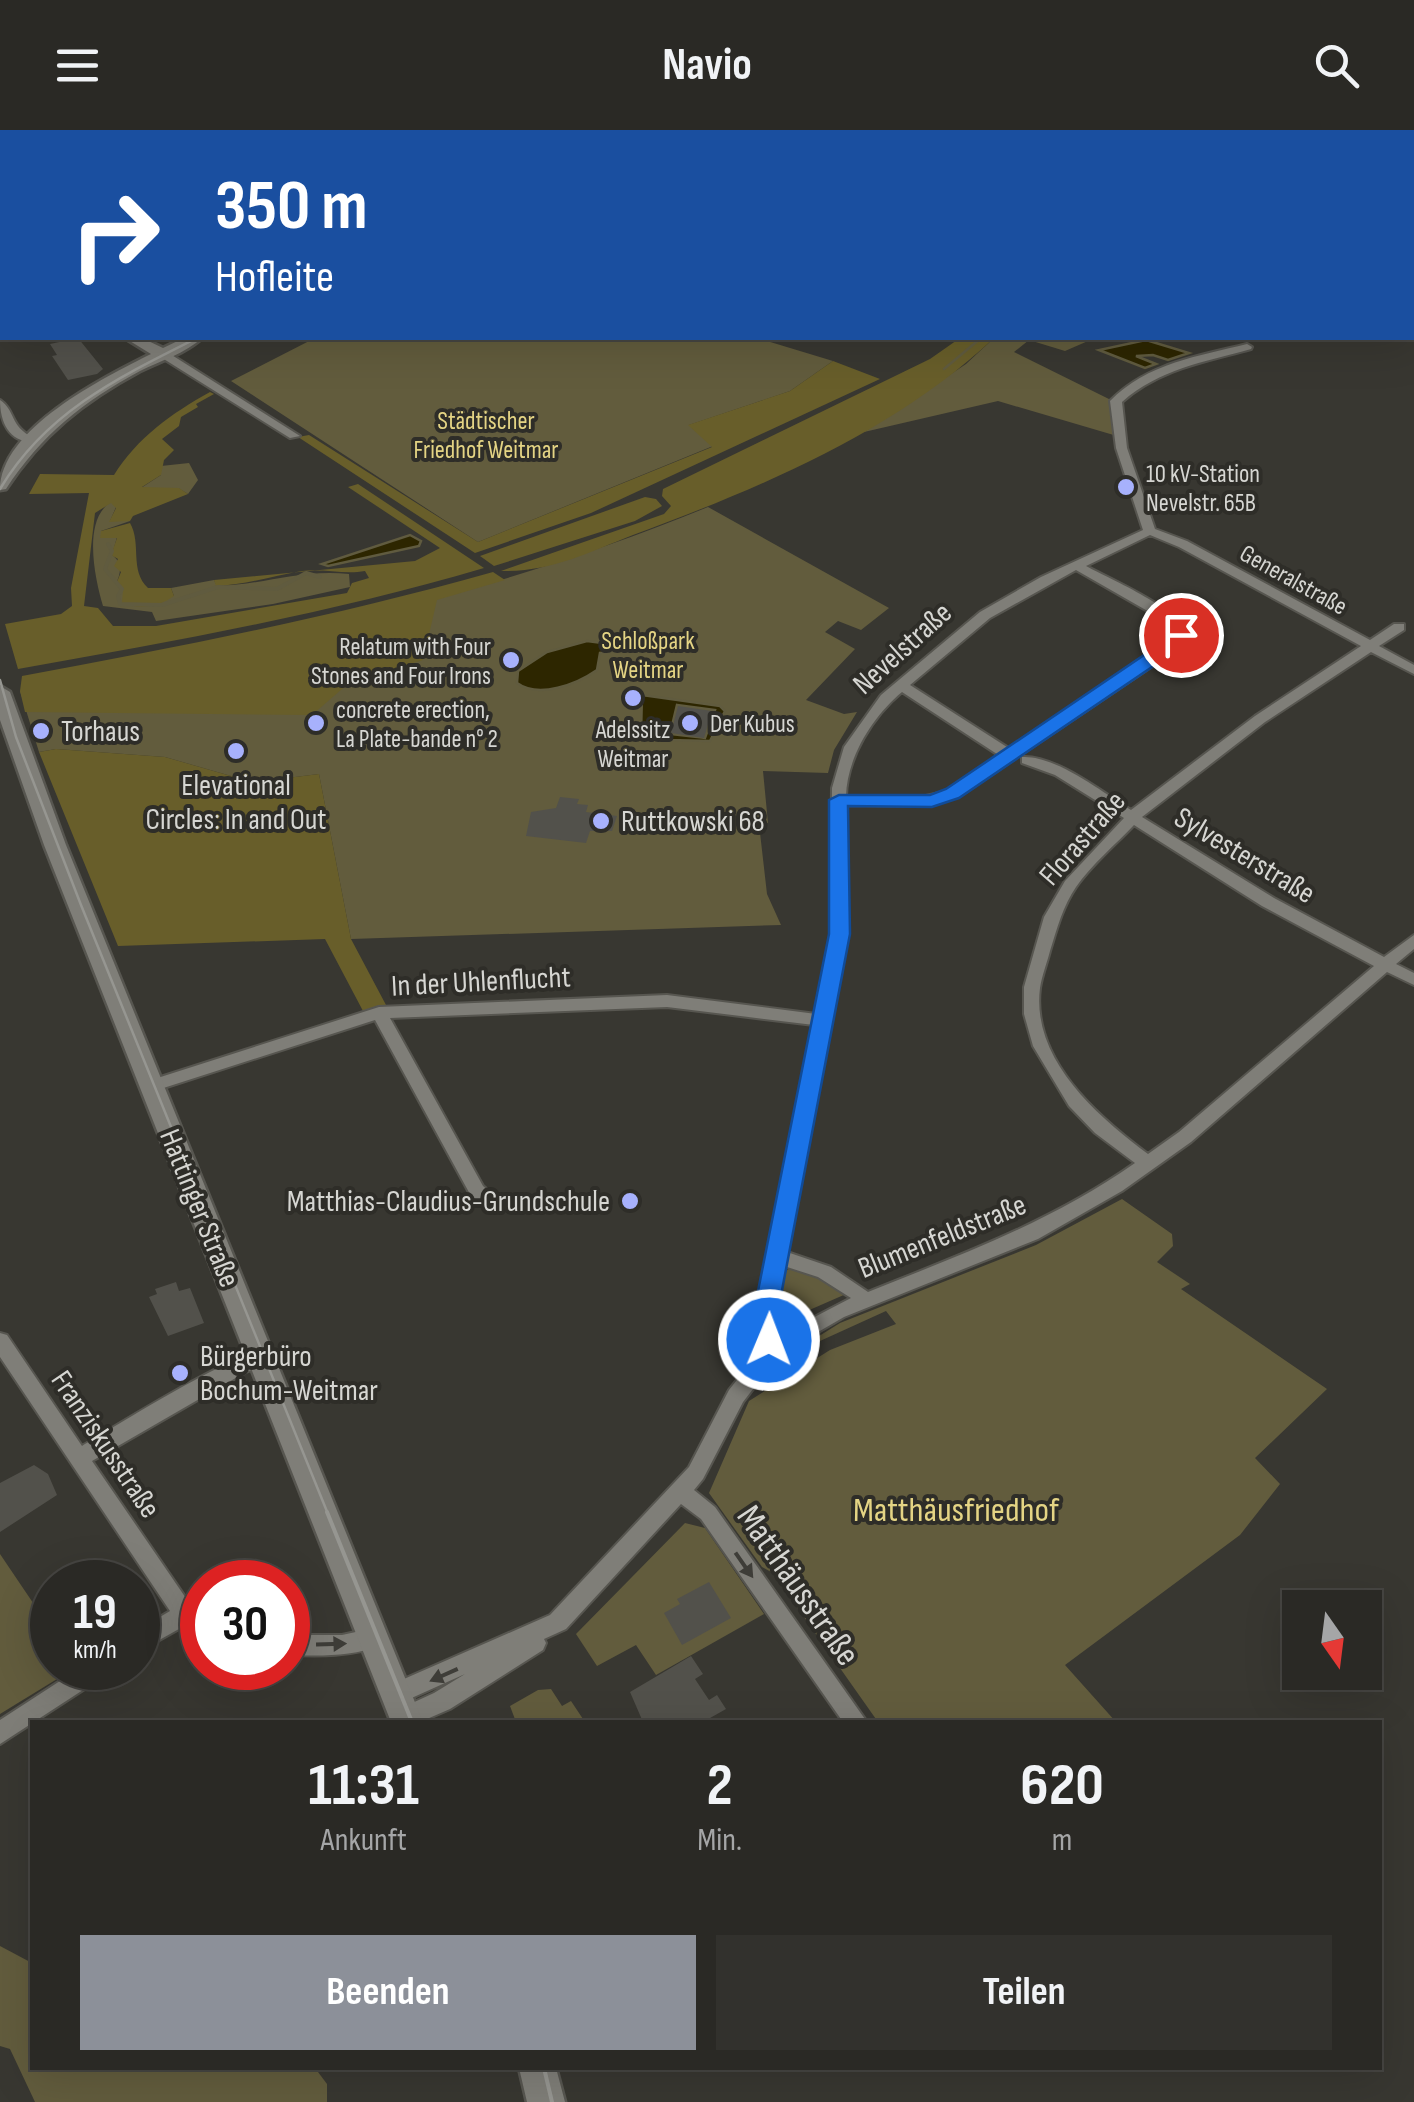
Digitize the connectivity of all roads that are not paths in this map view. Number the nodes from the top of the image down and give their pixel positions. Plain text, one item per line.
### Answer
1 (136, 340) edge
2 (191, 340) edge
3 (1240, 340) edge
4 (163, 354) junction
5 (0, 403) edge
6 (12, 424) junction
7 (46, 424) junction
8 (294, 436) dead end
9 (29, 440) junction
10 (2, 476) edge
11 (1150, 531) junction
12 (1076, 565) junction
13 (1398, 628) dead end
14 (1370, 646) junction
15 (1414, 670) edge
16 (901, 685) junction
17 (0, 692) edge
18 (4, 719) edge
19 (1010, 755) junction
20 (1028, 760) dead end
21 (839, 800) junction
22 (1132, 820) junction
23 (1414, 940) edge
24 (1385, 966) junction
25 (1414, 980) edge
26 (379, 1013) junction
27 (824, 1020) junction
28 (151, 1086) junction
29 (1149, 1164) junction
30 (496, 1205) dead end
31 (777, 1257) junction
32 (864, 1300) junction
33 (0, 1341) edge
34 (773, 1348) junction
35 (260, 1358) junction
36 (79, 1458) junction
37 (681, 1492) junction
38 (180, 1599) edge
39 (374, 1638) junction
40 (310, 1644) edge
41 (65, 1690) edge
42 (403, 1712) edge
43 (855, 1720) edge
44 (0, 1733) edge
45 (538, 2070) edge
46 (546, 2102) edge

1 - 4 main road
2 - 4 main road
3 - 11 street
4 - 7 main road
4 - 8 street
5 - 6 street
6 - 7 street
6 - 9 street
7 - 9 main road
9 - 10 main road
11 - 12 street, Nevelstraße
11 - 14 street, Generalstraße
12 - 16 street, Nevelstraße
12 - 19 street
13 - 14 street, Florastraße
14 - 15 street, Generalstraße
14 - 22 street, Florastraße
16 - 19 street
16 - 21 street, Nevelstraße
17 - 18 main road, Hattinger Straße
18 - 28 main road, Hattinger Straße
19 - 21 street
20 - 22 street, Sylvesterstraße
21 - 27 street, Nevelstraße
22 - 24 street, Sylvesterstraße
22 - 29 street, Florastraße
23 - 24 street, Blumenfeldstraße
24 - 25 street, Sylvesterstraße
24 - 29 street, Blumenfeldstraße
26 - 27 street, In der Uhlenflucht
26 - 28 street, In der Uhlenflucht
26 - 30 street
27 - 31 street, Nevelstraße
28 - 35 main road, Hattinger Straße
29 - 32 street, Blumenfeldstraße
31 - 32 street
31 - 34 street, Nevelstraße
32 - 34 street, Blumenfeldstraße
33 - 36 street, Franziskusstraße
34 - 37 street, Blumenfeldstraße
35 - 36 street
35 - 39 main road, Hattinger Straße
36 - 38 street, Franziskusstraße
37 - 42 street, Blumenfeldstraße
37 -> 43 street, Matthäusstraße
40 -> 39 street
39 - 42 main road, Hattinger Straße
41 - 44 street
45 - 46 main road

